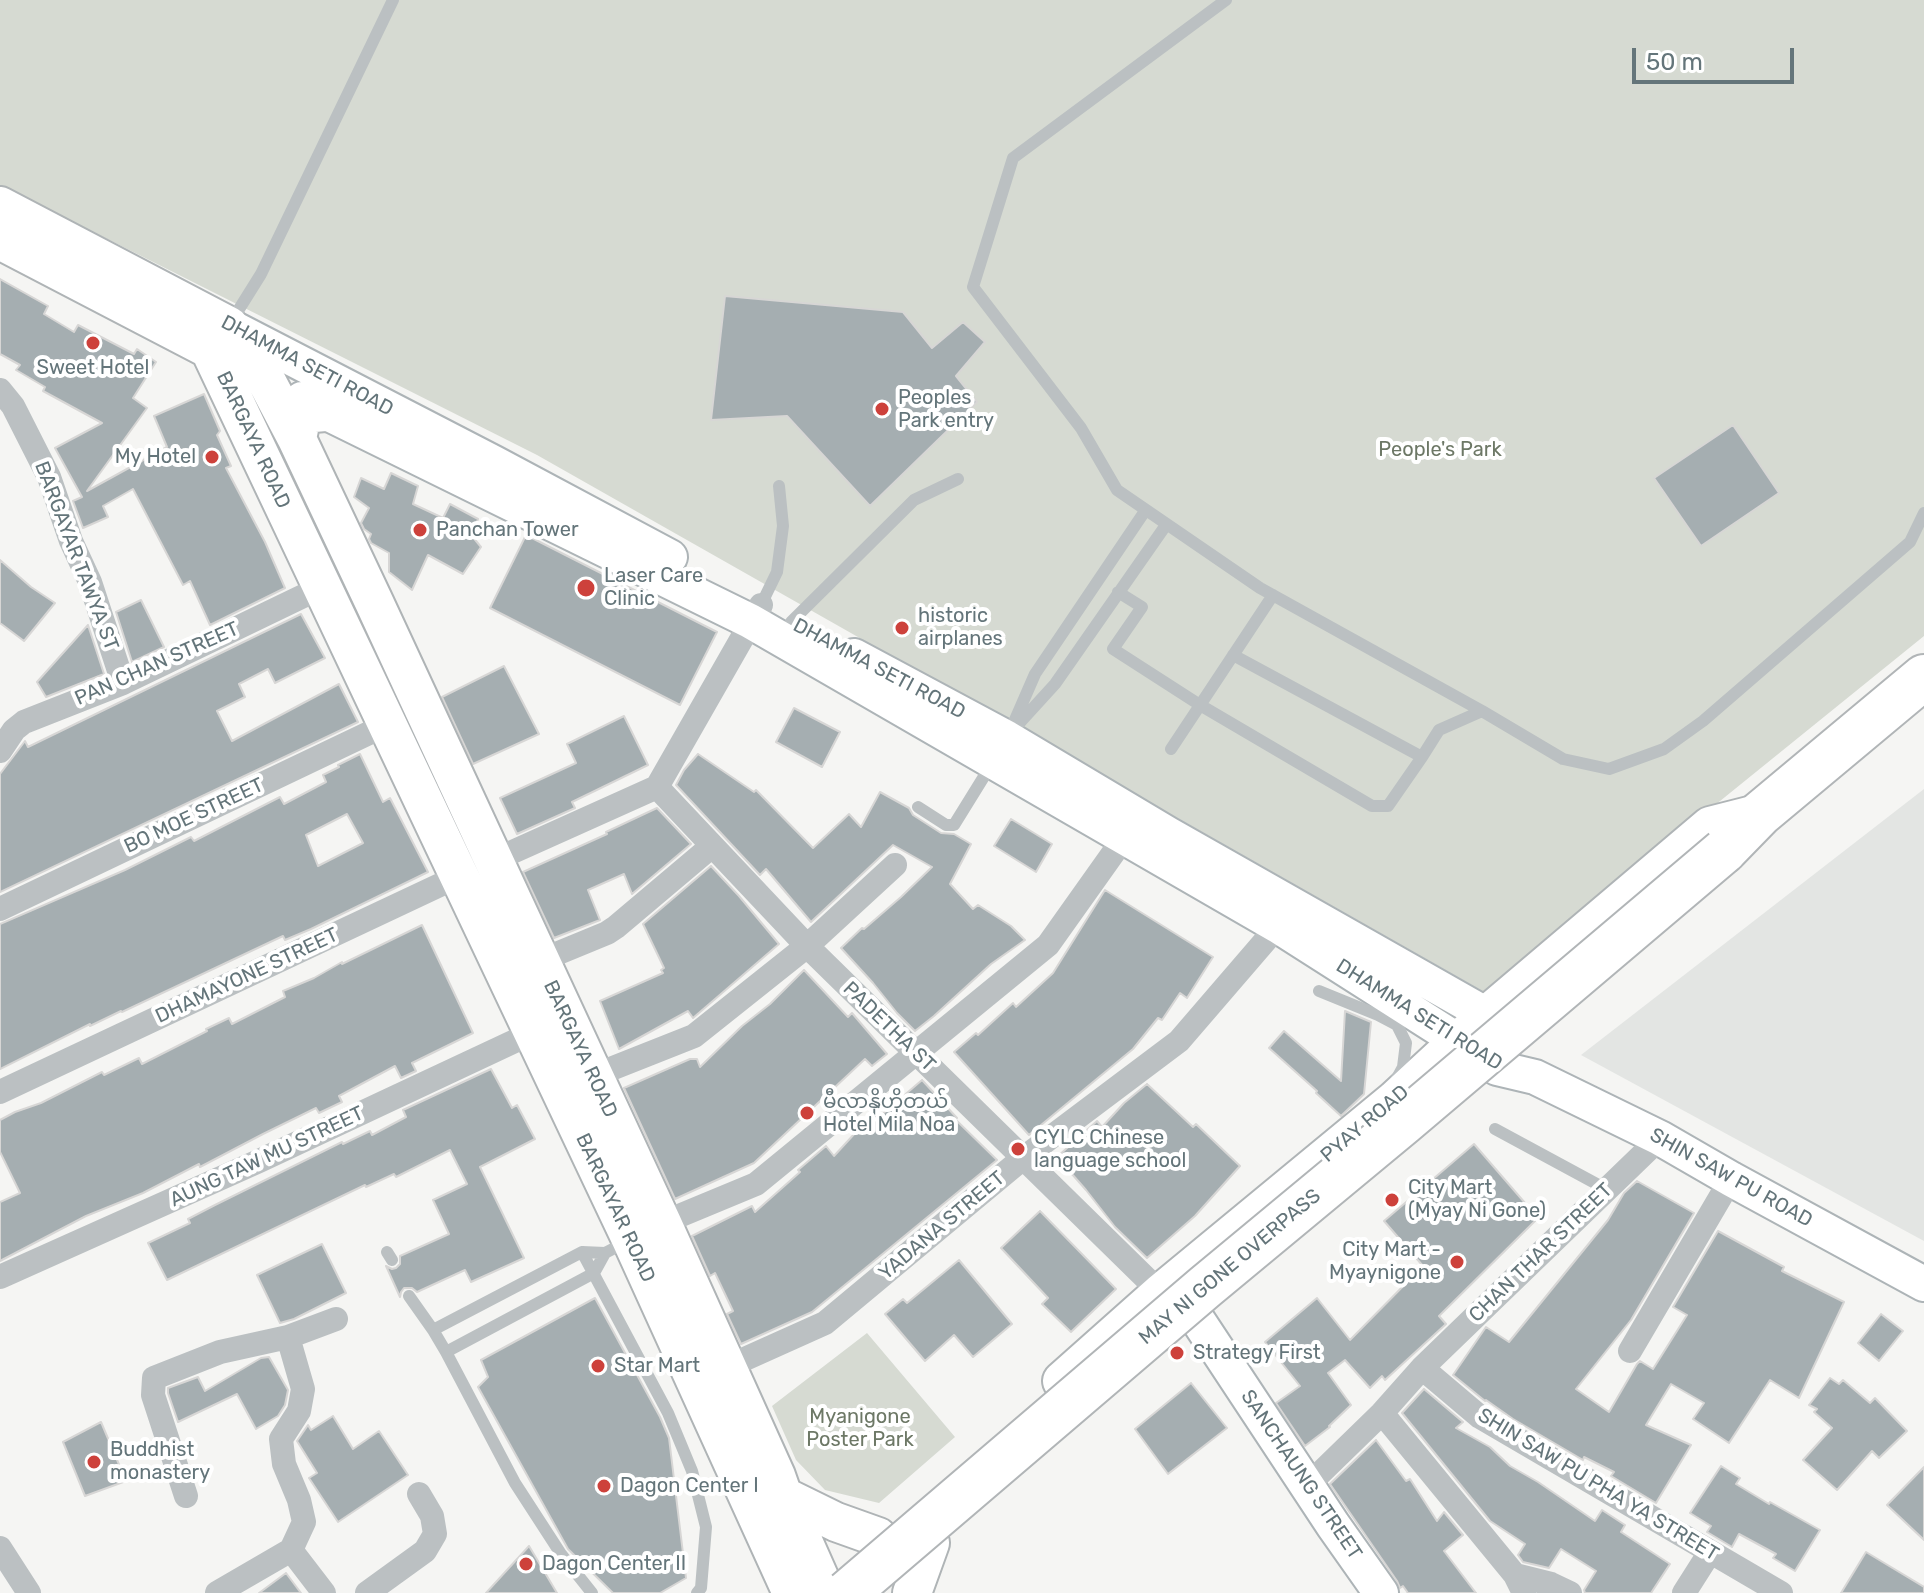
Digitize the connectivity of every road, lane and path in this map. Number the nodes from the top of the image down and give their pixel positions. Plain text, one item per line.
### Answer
1 (393, 0) edge
2 (1226, 0) edge
3 (0, 206) edge
4 (0, 240) edge
5 (219, 337) junction
6 (266, 380) junction
7 (0, 390) edge
8 (325, 412) junction
9 (297, 439) junction
10 (958, 479) dead end
11 (779, 486) dead end
12 (1145, 511) junction
13 (332, 513) junction
14 (1924, 513) edge
15 (1166, 525) junction
16 (296, 532) junction
17 (322, 587) junction
18 (1118, 592) junction
19 (1273, 595) junction
20 (756, 613) junction
21 (791, 622) junction
22 (1233, 655) junction
23 (1924, 677) edge
24 (123, 683) junction
25 (1924, 702) edge
26 (1200, 705) junction
27 (1482, 711) junction
28 (388, 724) junction
29 (1171, 749) dead end
30 (1000, 750) junction
31 (0, 751) edge
32 (1422, 757) junction
33 (657, 787) junction
34 (918, 807) dead end
35 (1765, 816) junction
36 (1124, 838) junction
37 (712, 846) junction
38 (494, 861) junction
39 (895, 865) dead end
40 (459, 876) junction
41 (0, 909) edge
42 (1278, 926) junction
43 (807, 946) junction
44 (539, 961) junction
45 (1319, 991) dead end
46 (1487, 1015) junction
47 (532, 1033) junction
48 (1460, 1042) junction
49 (917, 1054) junction
50 (1517, 1064) junction
51 (593, 1076) junction
52 (0, 1092) edge
53 (1395, 1100) junction
54 (1495, 1129) dead end
55 (1660, 1138) junction
56 (1022, 1159) junction
57 (1731, 1179) junction
58 (1606, 1189) junction
59 (633, 1239) junction
60 (582, 1252) junction
61 (594, 1273) junction
62 (0, 1277) edge
63 (1924, 1284) edge
64 (1161, 1293) junction
65 (409, 1296) dead end
66 (1195, 1316) junction
67 (336, 1319) dead end
68 (433, 1330) junction
69 (288, 1337) junction
70 (1630, 1351) dead end
71 (446, 1352) junction
72 (727, 1367) junction
73 (1422, 1368) junction
74 (1382, 1413) junction
75 (1307, 1486) junction
76 (419, 1494) dead end
77 (186, 1496) dead end
78 (783, 1496) junction
79 (878, 1537) junction
80 (767, 1541) junction
81 (930, 1543) junction
82 (0, 1548) edge
83 (291, 1550) junction
84 (1710, 1552) junction
85 (1520, 1584) edge
86 (821, 1592) edge
87 (29, 1593) edge
88 (217, 1593) edge
89 (324, 1593) edge
90 (367, 1593) edge
91 (592, 1593) edge
92 (697, 1593) edge
93 (761, 1593) edge
94 (874, 1593) edge
95 (912, 1593) edge
96 (1381, 1593) edge
97 (1570, 1593) edge
98 (1684, 1593) edge
99 (1781, 1593) edge

1 - 5 lane
2 - 12 lane
3 - 5 main road, DHAMMA SETI ROAD
4 - 5 main road, DHAMMA SETI ROAD
5 - 6 main road, BARGAYA ROAD
5 - 16 main road, BARGAYA ROAD
5 - 20 main road, DHAMMA SETI ROAD
6 - 8 main road, DHAMMA SETI ROAD
6 - 9 main road, BARGAYA ROAD
7 - 24 street, BARGAYAR TAWYA ST
8 - 9 main road
8 - 20 main road, DHAMMA SETI ROAD
9 - 13 main road, BARGAYA ROAD
10 - 21 lane
11 - 20 lane
12 - 15 lane
12 - 30 lane
13 - 16 main road, BARGAYA ROAD
13 - 38 main road, BARGAYA ROAD
14 - 27 lane
15 - 18 lane
15 - 19 lane
16 - 17 main road, BARGAYA ROAD
17 - 24 street, PAN CHAN STREET
17 - 28 main road, BARGAYA ROAD
18 - 26 lane
18 - 30 lane
19 - 22 lane
19 - 27 lane
20 - 21 main road, DHAMMA SETI ROAD
20 - 30 main road, DHAMMA SETI ROAD
20 - 33 street
21 - 30 main road, DHAMMA SETI ROAD
22 - 26 lane
22 - 32 lane
23 - 35 highway, PYAY ROAD
24 - 31 street, PAN CHAN STREET
25 - 35 highway, PYAY ROAD
26 - 29 lane
26 - 32 lane
27 - 32 lane
28 - 40 main road, BARGAYA ROAD
28 - 41 street, BO MOE STREET
30 - 34 lane
30 - 36 main road, DHAMMA SETI ROAD
30 - 46 main road, DHAMMA SETI ROAD
33 - 37 street, PADETHA ST
33 - 38 street, DHAMAYONE STREET
35 - 46 main road, PYAY ROAD
35 - 50 main road, PYAY ROAD
35 - 86 highway, MAY NI GONE OVERPASS, bridge
36 - 42 main road, DHAMMA SETI ROAD
36 - 49 street
37 - 43 street, PADETHA ST
37 - 44 street
38 - 40 street, DHAMAYONE STREET
38 - 44 main road, BARGAYA ROAD
39 - 43 street
40 - 47 main road, BARGAYAR ROAD
40 - 52 street, DHAMAYONE STREET
42 - 48 main road, DHAMMA SETI ROAD
42 - 56 street, YADANA STREET
43 - 49 street, PADETHA ST
43 - 51 street
44 - 51 main road, BARGAYA ROAD
45 - 53 lane
46 - 48 main road, PYAY ROAD
46 - 50 main road, DHAMMA SETI ROAD
47 - 59 main road, BARGAYAR ROAD
47 - 62 street, AUNG TAW MU STREET
48 - 50 main road, DHAMMA SETI ROAD
48 - 53 main road, PYAY ROAD
49 - 56 street, PADETHA ST
49 - 59 street
50 - 55 main road, SHIN SAW PU ROAD
50 - 66 main road, PYAY ROAD
51 - 59 main road, BARGAYA ROAD
53 - 64 main road, PYAY ROAD
54 - 58 lane
55 - 57 main road, SHIN SAW PU ROAD
55 - 58 street, CHAN THAR STREET
56 - 64 street, PADETHA ST
56 - 72 street, YADANA STREET
57 - 63 main road, SHIN SAW PU ROAD
57 - 70 street
58 - 73 street, CHAN THAR STREET
59 - 60 lane
59 - 61 lane
59 - 72 main road, BARGAYA ROAD
59 - 80 main road, BARGAYAR ROAD
60 - 61 lane
60 - 68 lane
61 - 71 lane
61 - 92 lane
64 - 79 main road, PYAY ROAD
65 - 68 lane
66 - 75 main road, SANCHAUNG STREET
66 - 81 main road, PYAY ROAD
67 - 69 street
68 - 71 lane
69 - 77 street
69 - 83 street
71 - 91 lane
72 - 78 main road, BARGAYA ROAD
73 - 74 street, CHAN THAR STREET
73 - 84 street, SHIN SAW PU PHA YA STREET
74 - 75 street, CHAN THAR STREET
74 - 85 street
75 - 96 main road, SANCHAUNG STREET
76 - 90 street
78 - 79 main road
78 - 86 main road, BARGAYA ROAD
79 - 86 main road, PYAY ROAD
80 - 86 main road, BARGAYAR ROAD
80 - 93 main road
81 - 94 main road, PYAY ROAD
81 - 95 main road
82 - 87 street
83 - 88 street
83 - 89 street
84 - 98 street
84 - 99 street, SHIN SAW PU PHA YA STREET
85 - 97 street

